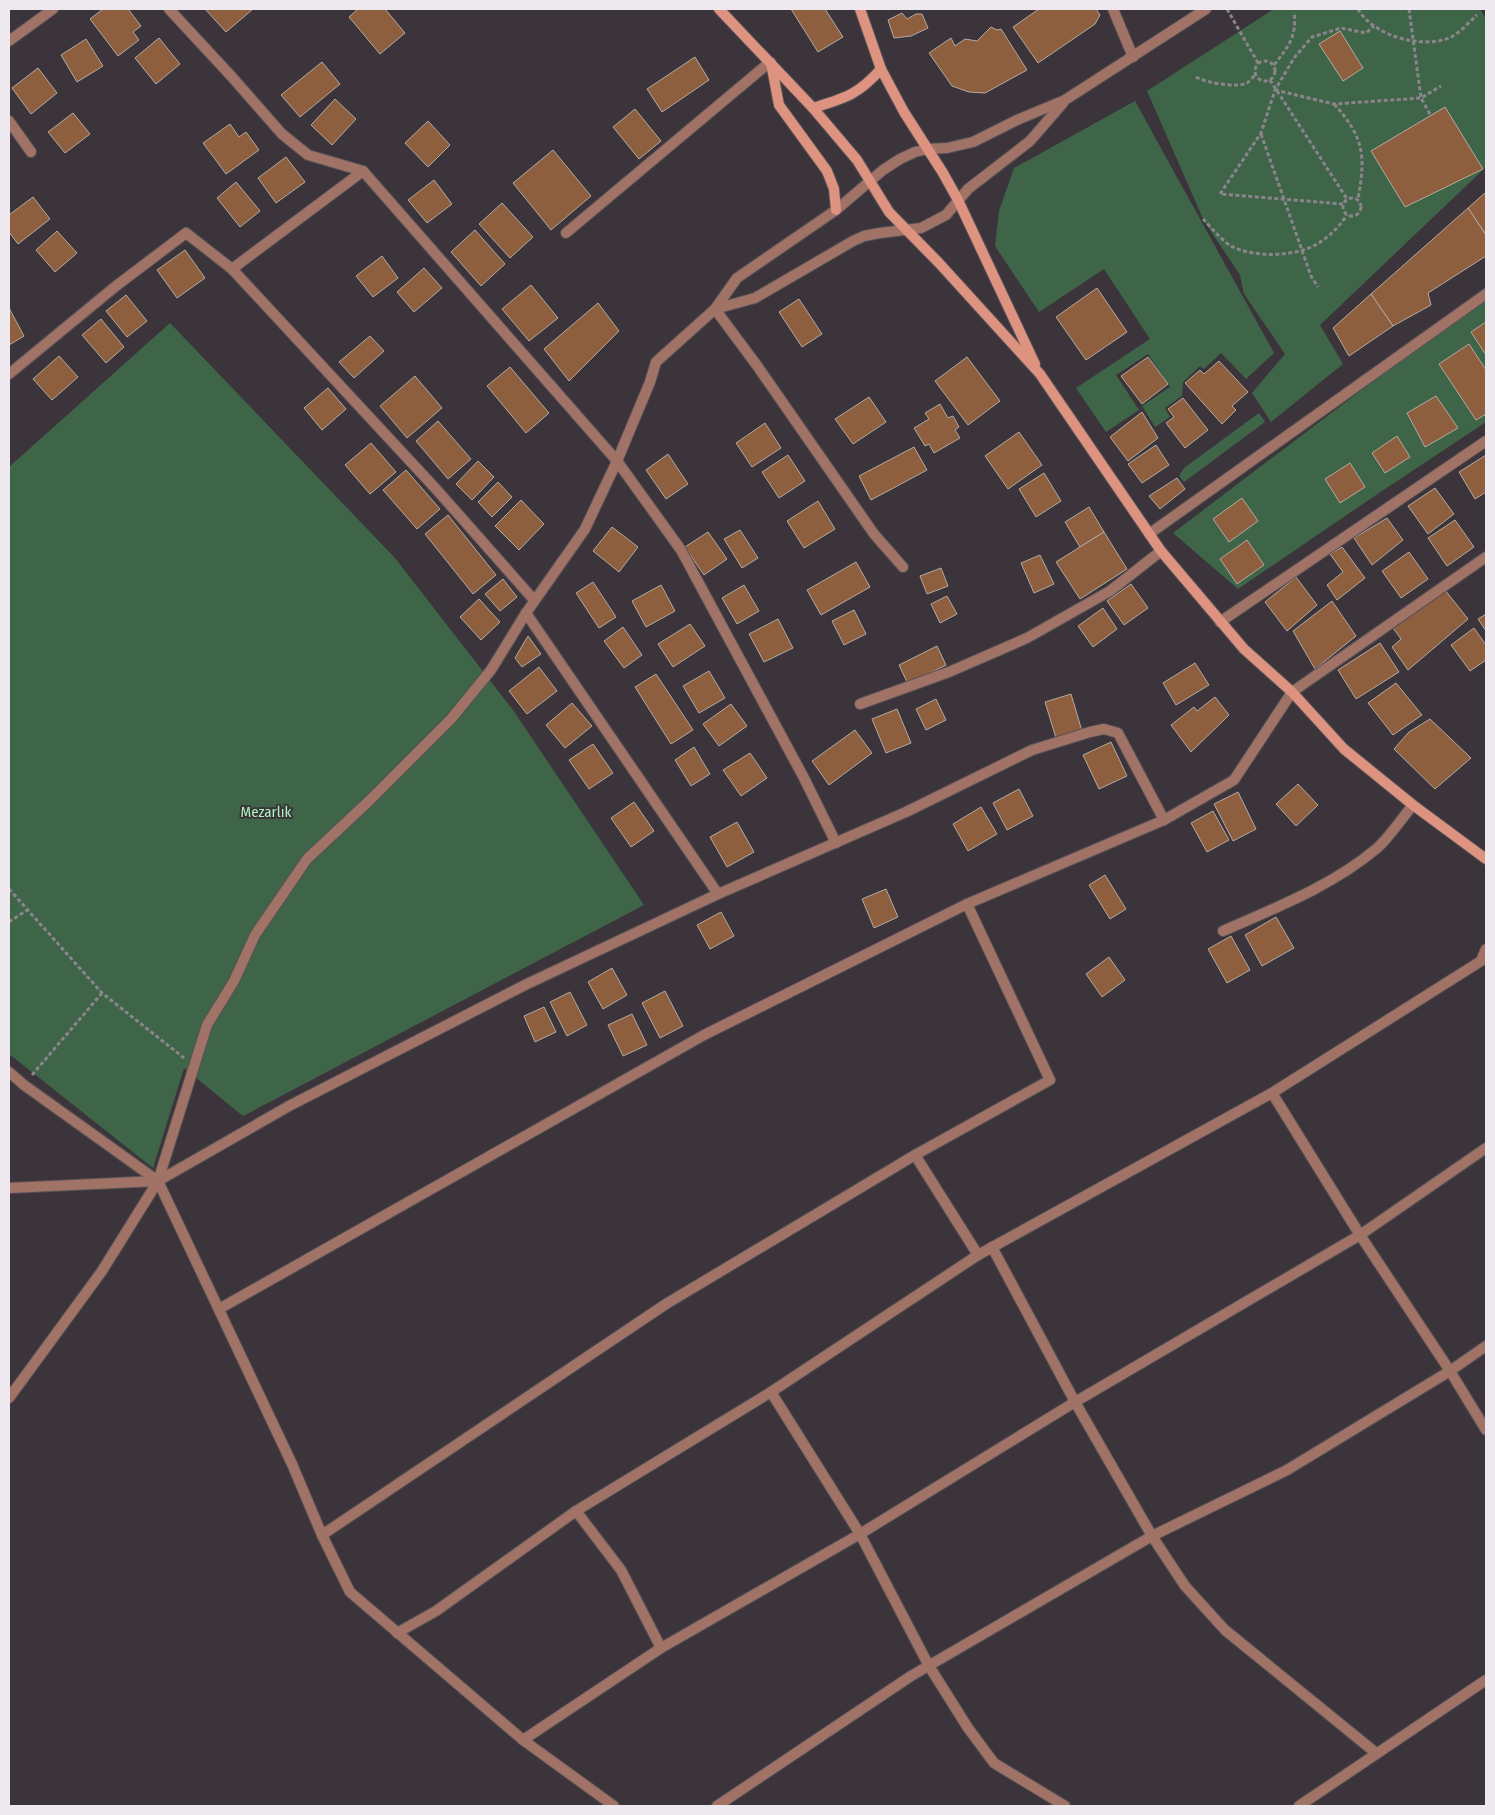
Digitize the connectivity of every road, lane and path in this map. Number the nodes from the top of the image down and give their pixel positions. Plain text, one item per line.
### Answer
1 (53, 9) edge
2 (169, 9) edge
3 (719, 9) edge
4 (860, 9) edge
5 (1114, 9) edge
6 (1206, 9) edge
7 (1227, 9) edge
8 (1358, 9) edge
9 (1409, 9) edge
10 (1294, 12) dead end
11 (1477, 15) dead end
12 (1374, 26) junction
13 (9, 41) edge
14 (1413, 42) junction
15 (1133, 57) junction
16 (770, 62) junction
17 (1258, 64) junction
18 (1274, 64) junction
19 (881, 69) junction
20 (1256, 74) junction
21 (1196, 78) dead end
22 (1270, 80) junction
23 (1441, 86) dead end
24 (1276, 90) junction
25 (1421, 98) junction
26 (1065, 100) junction
27 (1334, 104) junction
28 (813, 108) junction
29 (1431, 116) dead end
30 (9, 121) edge
31 (1261, 133) junction
32 (928, 149) junction
33 (31, 152) dead end
34 (363, 171) junction
35 (871, 181) junction
36 (1347, 199) junction
37 (1358, 199) junction
38 (958, 200) junction
39 (1284, 200) junction
40 (1343, 204) junction
41 (836, 210) junction
42 (1347, 215) junction
43 (1203, 219) dead end
44 (906, 230) junction
45 (566, 233) dead end
46 (1302, 251) junction
47 (232, 269) junction
48 (1318, 287) dead end
49 (1486, 294) edge
50 (715, 309) junction
51 (9, 374) edge
52 (1040, 374) junction
53 (1486, 441) edge
54 (617, 461) junction
55 (1149, 534) junction
56 (1161, 551) junction
57 (1486, 557) edge
58 (903, 566) dead end
59 (534, 600) junction
60 (526, 613) junction
61 (1220, 622) junction
62 (1292, 692) junction
63 (860, 704) dead end
64 (1413, 804) junction
65 (1164, 820) junction
66 (836, 844) junction
67 (1486, 859) edge
68 (9, 889) edge
69 (718, 894) junction
70 (967, 904) junction
71 (28, 910) junction
72 (9, 922) edge
73 (1223, 931) dead end
74 (1486, 949) edge
75 (102, 993) junction
76 (194, 1066) junction
77 (9, 1072) edge
78 (24, 1085) junction
79 (1272, 1093) junction
80 (1486, 1148) edge
81 (915, 1155) junction
82 (158, 1181) junction
83 (9, 1188) edge
84 (1360, 1235) junction
85 (992, 1247) junction
86 (978, 1255) junction
87 (220, 1309) junction
88 (1486, 1346) edge
89 (1450, 1371) junction
90 (771, 1392) junction
91 (9, 1398) edge
92 (1075, 1402) junction
93 (1486, 1430) edge
94 (576, 1511) junction
95 (860, 1534) junction
96 (322, 1535) junction
97 (1152, 1536) junction
98 (397, 1633) junction
99 (661, 1648) junction
100 (929, 1666) junction
101 (1486, 1680) edge
102 (523, 1740) junction
103 (1376, 1753) junction
104 (614, 1806) edge
105 (717, 1806) edge
106 (1066, 1806) edge
107 (1299, 1806) edge

1 - 13 street
2 - 34 street
3 - 16 main road
4 - 19 main road
5 - 15 street
6 - 15 street
7 - 17 path
8 - 12 path
9 - 14 path
10 - 18 path
11 - 14 path
12 - 14 path
12 - 24 path
14 - 25 path
15 - 26 street
16 - 28 main road
16 - 41 main road
16 - 45 street
17 - 18 path
17 - 20 path
18 - 22 path
19 - 28 main road
19 - 32 main road
20 - 21 path
20 - 22 path
22 - 24 path
23 - 25 path
24 - 27 path
24 - 31 path
24 - 36 path
25 - 27 path
25 - 29 path
26 - 32 street
26 - 38 street
27 - 37 path
28 - 35 main road
30 - 33 street
31 - 39 path
31 - 39 path
32 - 35 street
32 - 38 main road
34 - 47 street
34 - 54 street
35 - 41 street
35 - 44 main road
36 - 37 path
36 - 40 path
37 - 42 path
38 - 44 street
38 - 52 main road
39 - 40 path
39 - 46 path
40 - 42 path
41 - 50 street
42 - 46 path
43 - 46 path
44 - 50 street
44 - 52 main road
46 - 48 path
47 - 51 street
47 - 59 street
49 - 55 street
50 - 54 street
50 - 58 street
52 - 55 main road
53 - 61 street
54 - 59 street
54 - 66 street
55 - 56 main road
56 - 61 main road
56 - 63 street
57 - 62 street
59 - 60 street
60 - 69 street
60 - 76 street
61 - 62 main road
62 - 64 main road
62 - 65 street
64 - 67 main road
64 - 73 street
65 - 66 street
65 - 70 street
66 - 69 street
68 - 71 path
69 - 82 street
70 - 81 street
70 - 87 street
71 - 72 path
71 - 75 path
74 - 79 street
75 - 76 path
75 - 78 path
76 - 82 street
77 - 78 street
78 - 82 street
79 - 84 street
79 - 85 street
80 - 84 street
81 - 86 street
81 - 96 street
82 - 83 street
82 - 87 street
82 - 91 street
84 - 89 street
84 - 92 street
85 - 86 street
85 - 92 street
86 - 90 street
87 - 96 street
88 - 89 street
89 - 93 street
89 - 97 street
90 - 94 street
90 - 95 street
92 - 95 street
92 - 97 street
94 - 98 street
94 - 99 street
95 - 99 street
95 - 100 street
96 - 98 street
97 - 100 street
97 - 103 street
98 - 102 street
99 - 102 street
100 - 105 street
100 - 106 street
101 - 103 street
102 - 104 street
103 - 107 street

